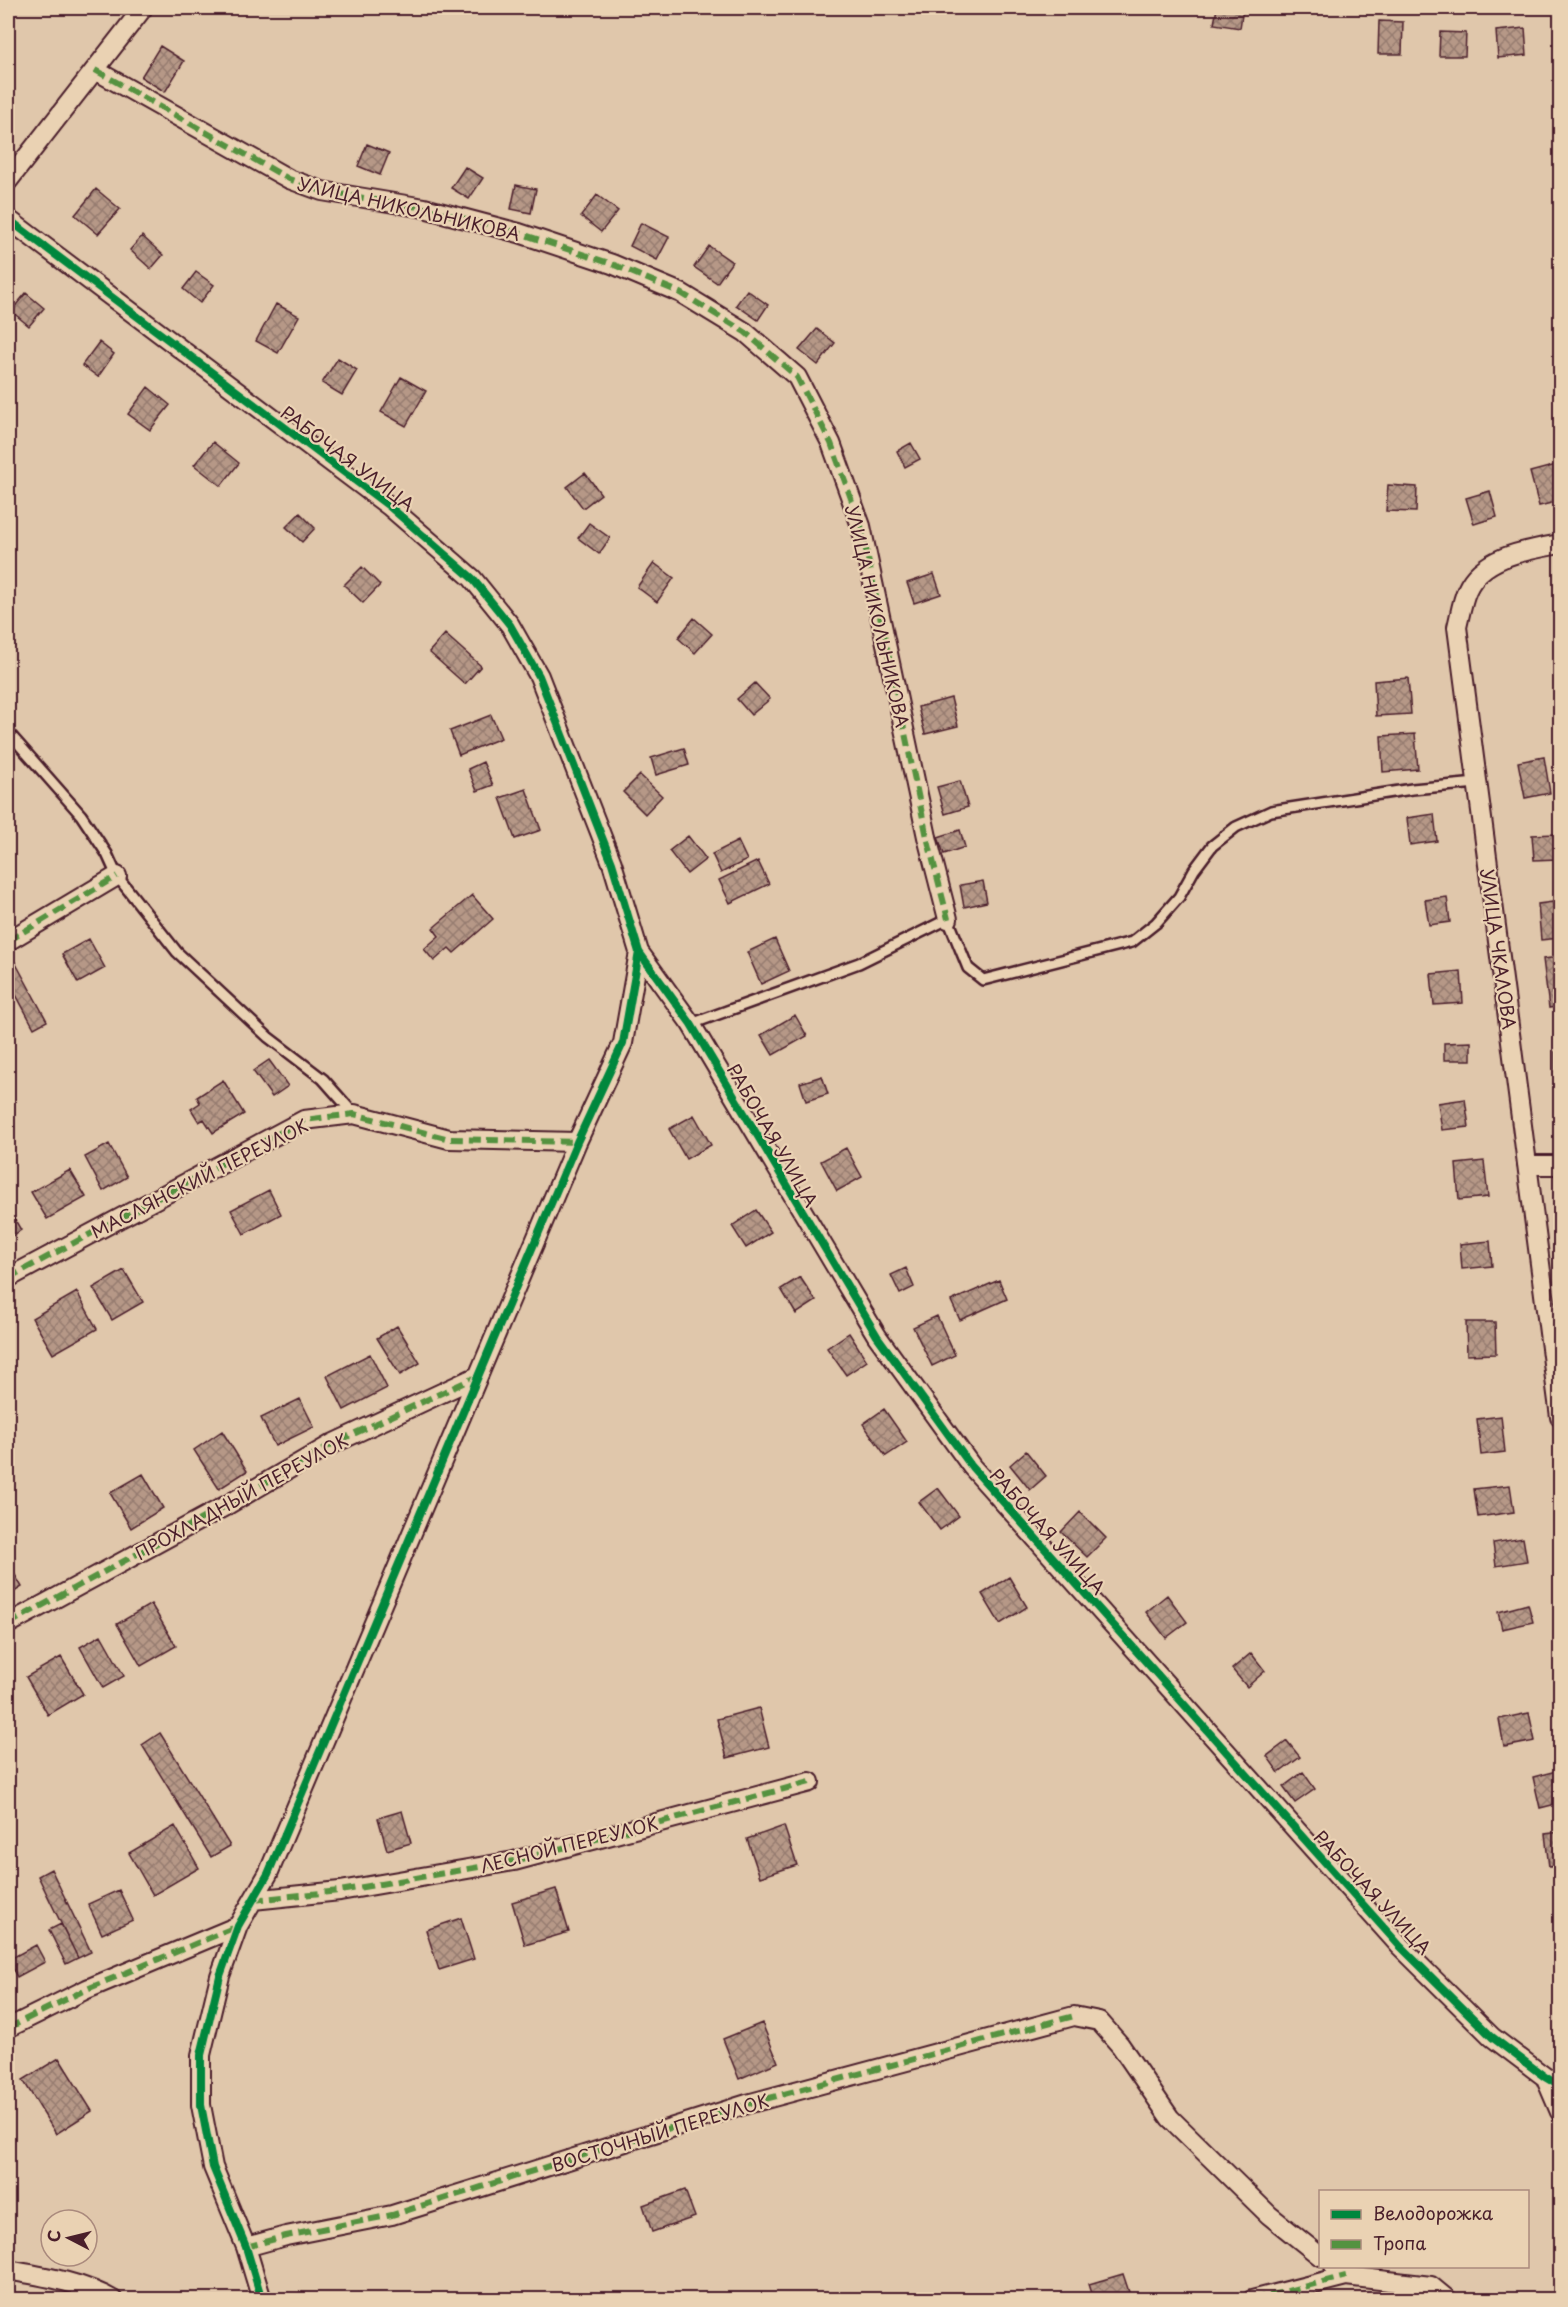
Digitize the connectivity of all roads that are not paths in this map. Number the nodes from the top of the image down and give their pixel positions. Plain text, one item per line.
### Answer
1 (143, 8) edge
2 (95, 70) junction
3 (8, 181) edge
4 (8, 219) edge
5 (1560, 544) edge
6 (8, 732) edge
7 (1477, 783) junction
8 (117, 876) junction
9 (948, 918) junction
10 (8, 942) edge
11 (639, 952) junction
12 (691, 1024) junction
13 (354, 1114) junction
14 (577, 1142) junction
15 (1527, 1165) junction
16 (1560, 1165) edge
17 (8, 1278) edge
18 (478, 1376) junction
19 (1560, 1417) edge
20 (8, 1624) edge
21 (810, 1782) dead end
22 (253, 1900) junction
23 (238, 1926) junction
24 (8, 2028) edge
25 (1553, 2082) edge
26 (1560, 2112) edge
27 (246, 2247) junction
28 (1319, 2255) edge
29 (8, 2270) edge
30 (1340, 2271) edge
31 (113, 2300) edge
32 (262, 2300) edge
33 (1252, 2300) edge
34 (1448, 2300) edge

1 - 2 street
2 - 3 street
2 - 9 street, УЛИЦА НИКОЛЬНИКОВА
4 - 11 street, РАБОЧАЯ УЛИЦА
5 - 7 street, УЛИЦА ЧКАЛОВА
6 - 8 lane
7 - 9 lane
7 - 15 street, УЛИЦА ЧКАЛОВА
8 - 10 street
8 - 13 lane
9 - 12 lane
11 - 12 street, РАБОЧАЯ УЛИЦА
11 - 14 street
12 - 25 street, РАБОЧАЯ УЛИЦА
13 - 14 street, МАСЛЯНСКИЙ ПЕРЕУЛОК
13 - 17 street, МАСЛЯНСКИЙ ПЕРЕУЛОК
14 - 18 street
15 - 16 street
15 - 19 street, УЛИЦА ЧКАЛОВА
18 - 20 street, ПРОХЛАДНЫЙ ПЕРЕУЛОК
18 - 22 street
21 - 22 street, ЛЕСНОЙ ПЕРЕУЛОК
22 - 23 street
23 - 24 street
23 - 27 street
25 - 26 street
27 - 28 street, ВОСТОЧНЫЙ ПЕРЕУЛОК
27 - 32 street
29 - 31 street
30 - 33 street
30 - 34 street

